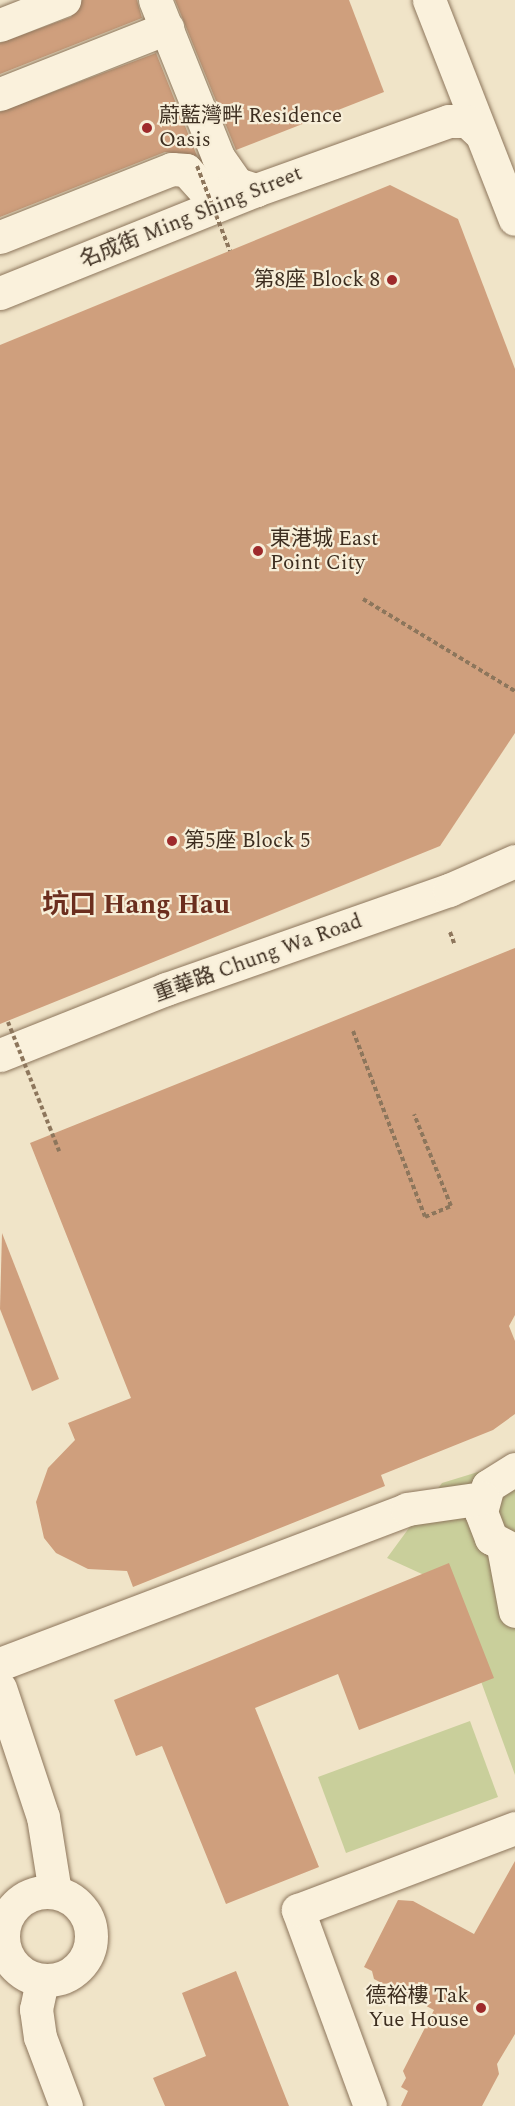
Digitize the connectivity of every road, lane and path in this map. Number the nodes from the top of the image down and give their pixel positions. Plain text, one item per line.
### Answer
1 (41, 0) edge
2 (64, 0) edge
3 (427, 2) edge
4 (0, 6) edge
5 (161, 14) edge
6 (0, 26) edge
7 (0, 94) edge
8 (481, 134) junction
9 (196, 166) dead end
10 (256, 190) junction
11 (515, 219) edge
12 (0, 237) edge
13 (230, 251) dead end
14 (0, 292) edge
15 (363, 599) dead end
16 (515, 691) edge
17 (515, 861) edge
18 (515, 887) edge
19 (449, 890) junction
20 (450, 932) dead end
21 (454, 943) dead end
22 (8, 1022) dead end
23 (352, 1031) dead end
24 (0, 1055) edge
25 (414, 1114) dead end
26 (58, 1151) dead end
27 (515, 1469) edge
28 (483, 1498) junction
29 (509, 1549) edge
30 (515, 1611) edge
31 (0, 1664) edge
32 (0, 1688) edge
33 (515, 1828) edge
34 (55, 1892) junction
35 (42, 1981) junction
36 (66, 2106) edge
37 (370, 2106) edge

1 - 4 street
2 - 6 street
3 - 8 street
5 - 7 street
5 - 10 street
8 - 10 street, 名成街 Ming Shing Street
8 - 11 street
9 - 13 path, bridge
10 - 12 street
10 - 14 street, 名成街 Ming Shing Street
15 - 16 path
17 - 19 street, 重華路 Chung Wa Road
18 - 19 street
19 - 24 street, 重華路 Chung Wa Road
20 - 21 path
22 - 26 path, bridge
23 - 25 path
27 - 28 street
28 - 29 street
28 - 31 street
29 - 30 street
32 - 34 street
33 - 37 street
34 - 35 street
34 - 35 street
35 - 36 street

